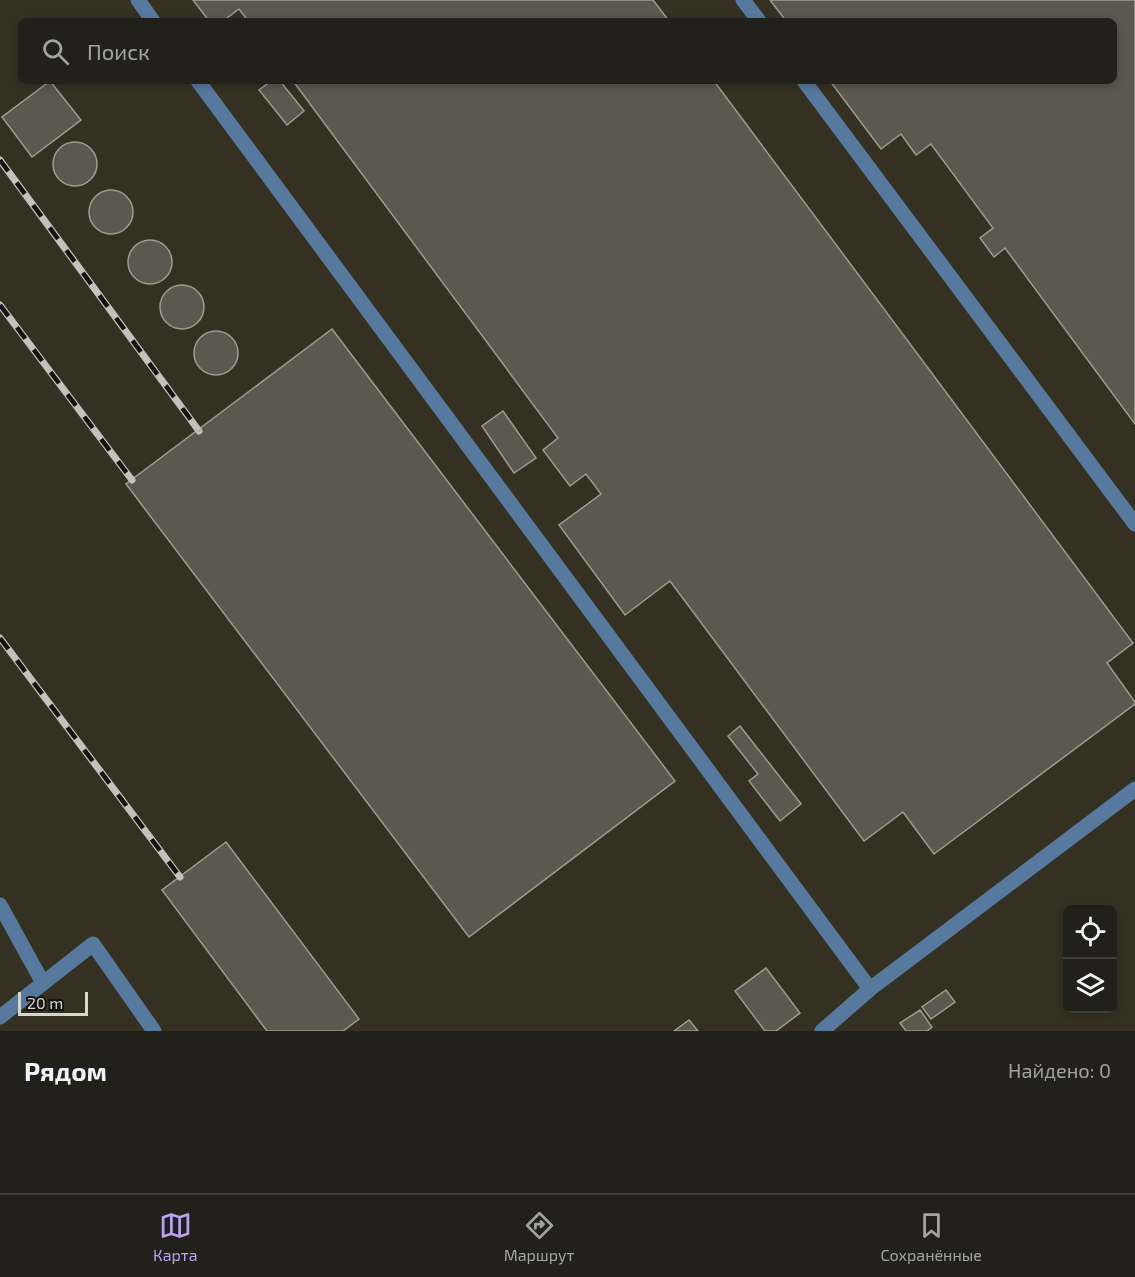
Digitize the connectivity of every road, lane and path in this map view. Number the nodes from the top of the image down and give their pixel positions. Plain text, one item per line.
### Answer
1 (138, 0) edge
2 (743, 0) edge
3 (151, 18) edge
4 (757, 18) edge
5 (200, 84) edge
6 (806, 84) edge
7 (1135, 524) edge
8 (1135, 789) edge
9 (0, 905) edge
10 (43, 983) junction
11 (870, 989) junction
12 (0, 1017) edge
13 (154, 1031) edge
14 (822, 1031) edge

1 - 3 lane
2 - 4 lane
5 - 11 lane
6 - 7 lane
8 - 11 lane
9 - 10 lane
10 - 12 lane
10 - 13 lane
11 - 14 lane

